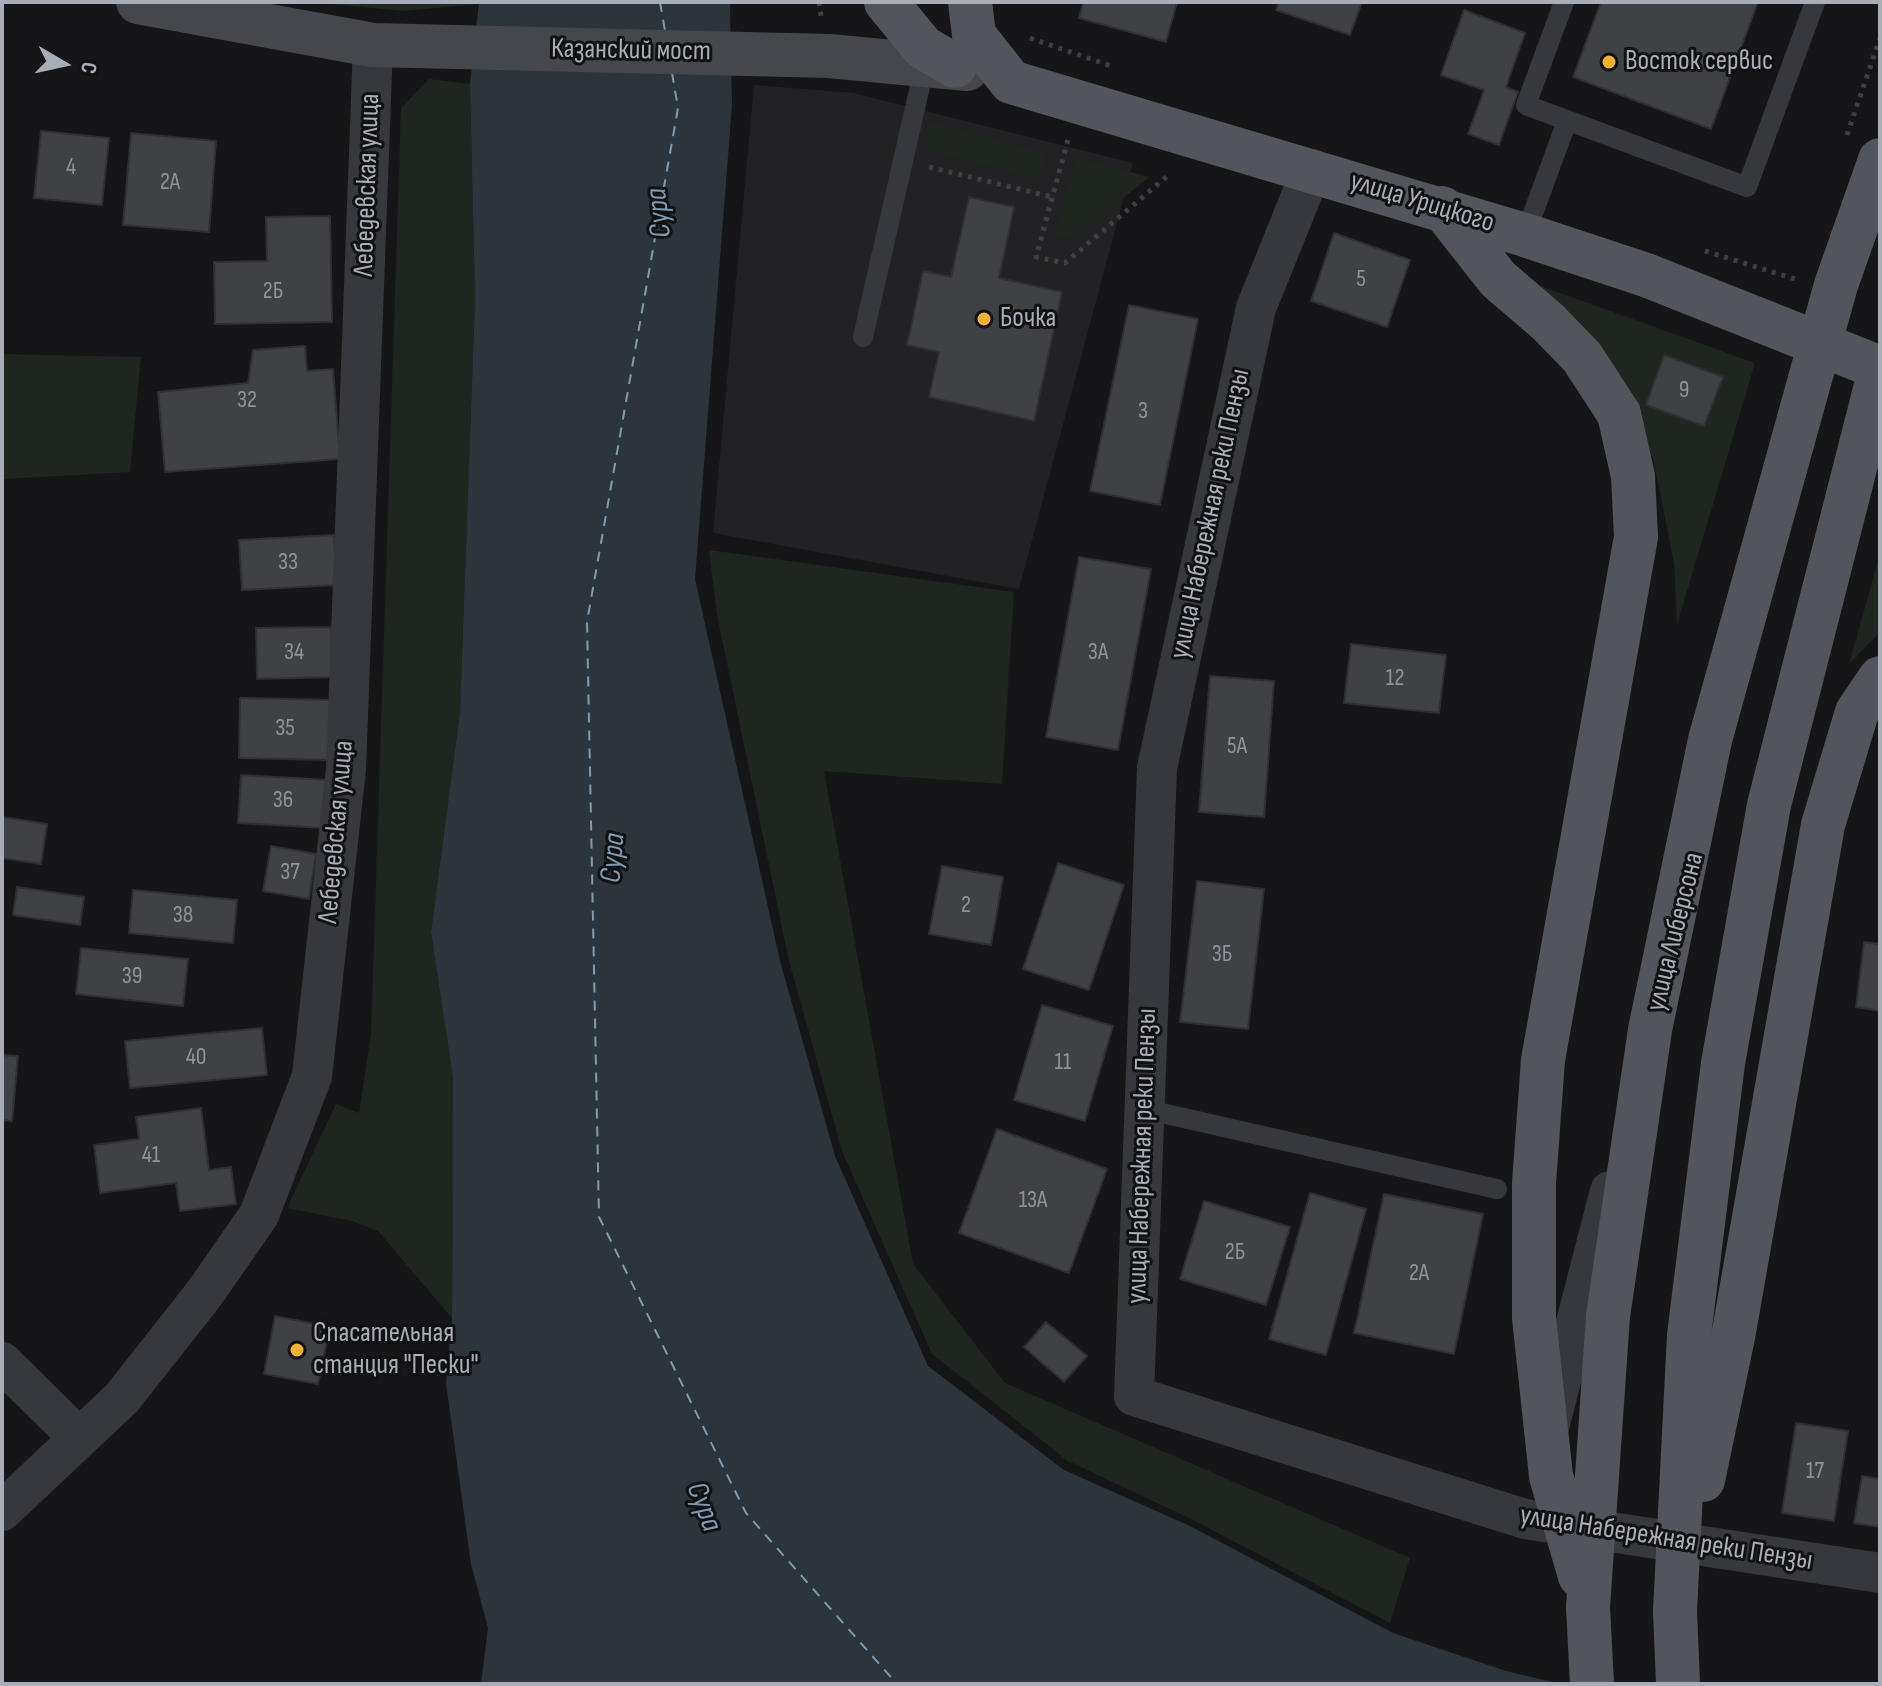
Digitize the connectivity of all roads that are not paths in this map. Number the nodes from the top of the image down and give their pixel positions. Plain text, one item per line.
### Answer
1 (138, 2) edge
2 (886, 2) edge
3 (970, 2) edge
4 (1564, 2) edge
5 (1815, 2) edge
6 (196, 6) edge
7 (373, 45) junction
8 (940, 65) junction
9 (1011, 82) junction
10 (1567, 121) junction
11 (1880, 160) edge
12 (1312, 169) junction
13 (1442, 208) junction
14 (1525, 235) junction
15 (863, 337) dead end
16 (1828, 346) junction
17 (1880, 369) edge
18 (1880, 678) edge
19 (1144, 1109) junction
20 (1497, 1189) dead end
21 (2, 1362) edge
22 (79, 1438) junction
23 (2, 1511) edge
24 (1525, 1519) junction
25 (1880, 1573) edge
26 (1588, 1607) junction
27 (1675, 1611) junction
28 (1592, 1684) edge
29 (1678, 1684) edge

1 - 6 street, Казанский мост
2 - 8 main road
3 - 9 main road
4 - 10 lane
5 - 10 lane
6 - 7 street, Казанский мост
7 - 8 street, Казанский мост
7 - 22 street, Лебедевская улица
8 - 9 street, улица Урицкого
8 - 15 lane
9 - 12 main road, улица Урицкого
10 - 14 lane
11 - 26 main road, bridge
12 - 13 main road, улица Урицкого
12 - 19 street, улица Набережная реки Пензы
13 - 14 main road, улица Урицкого
13 - 26 main road, bridge
14 - 16 main road, улица Урицкого
16 - 17 main road, улица Урицкого
16 - 24 street, улица Либерсона
17 - 27 main road, bridge
18 - 27 main road, bridge
19 - 20 lane
19 - 24 street, улица Набережная реки Пензы
21 - 22 street
22 - 23 street, Лебедевская улица
24 - 25 street, улица Набережная реки Пензы
26 - 28 main road
27 - 29 main road

